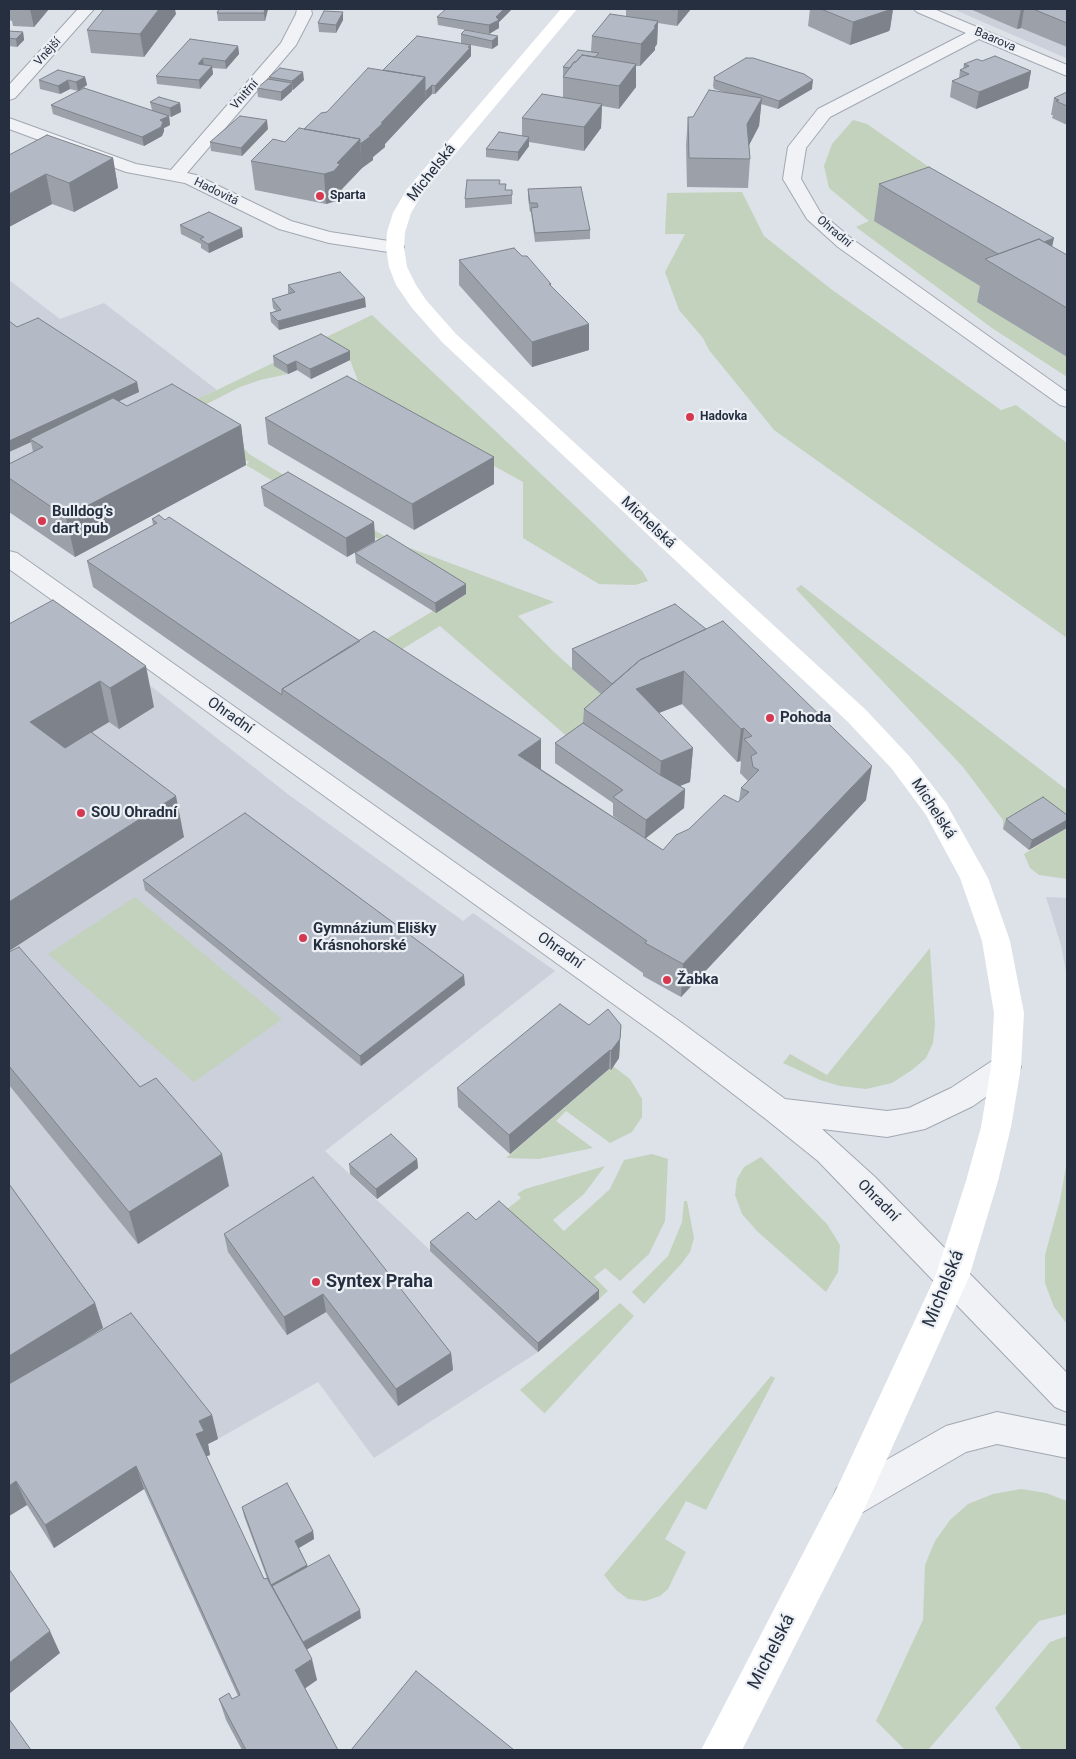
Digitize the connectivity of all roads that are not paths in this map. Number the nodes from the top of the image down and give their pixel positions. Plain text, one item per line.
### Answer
1 (86, 9) edge
2 (304, 9) edge
3 (570, 9) edge
4 (922, 9) edge
5 (978, 33) junction
6 (1067, 71) edge
7 (9, 95) edge
8 (9, 123) edge
9 (175, 176) junction
10 (395, 247) junction
11 (1067, 401) edge
12 (9, 558) edge
13 (1006, 1067) junction
14 (778, 1111) junction
15 (952, 1276) junction
16 (1067, 1396) edge
17 (1067, 1442) edge
18 (850, 1500) junction
19 (721, 1750) edge

1 - 7 street, Vnější
2 - 9 street, Vnitřní
3 - 10 street, Michelská
4 - 5 street, Baarova
5 - 6 street, Baarova
5 - 11 street, Ohradní
8 - 9 street, Hadovitá
9 - 10 street, Hadovitá
10 - 13 street, Michelská
12 - 14 street, Ohradní
13 - 14 street
13 - 15 street, Michelská
14 - 15 street, Ohradní
15 - 16 street, Ohradní
15 - 18 street, Michelská
17 - 18 street
18 - 19 street, Michelská

